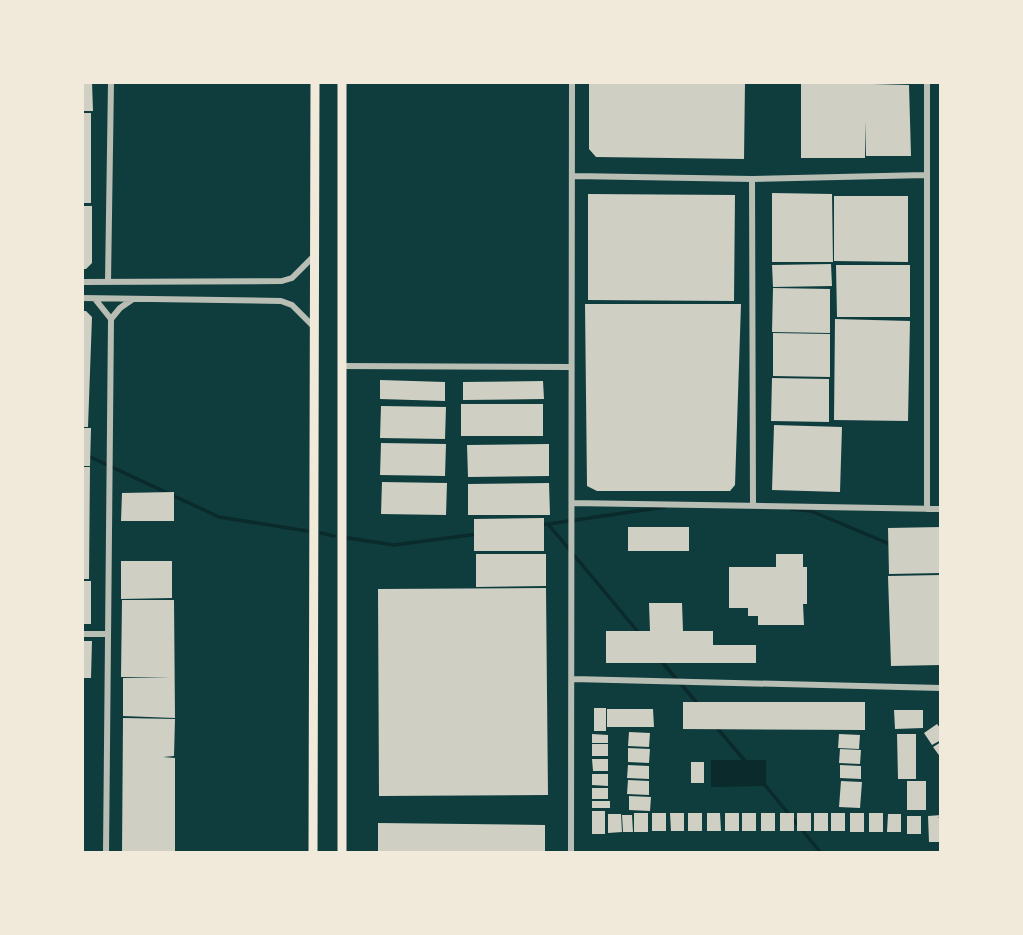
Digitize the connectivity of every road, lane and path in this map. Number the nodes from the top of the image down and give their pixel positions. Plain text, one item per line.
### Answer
1 (111, 82) edge
2 (315, 82) edge
3 (342, 82) edge
4 (572, 82) edge
5 (928, 82) edge
6 (574, 176) junction
7 (926, 176) junction
8 (752, 178) junction
9 (315, 255) junction
10 (82, 282) edge
11 (108, 282) junction
12 (82, 298) edge
13 (95, 299) junction
14 (133, 299) junction
15 (111, 319) junction
16 (315, 328) junction
17 (341, 366) junction
18 (571, 367) junction
19 (572, 503) junction
20 (753, 505) junction
21 (927, 509) junction
22 (941, 509) edge
23 (82, 634) edge
24 (107, 634) junction
25 (573, 679) junction
26 (941, 688) edge
27 (106, 853) edge
28 (313, 853) edge
29 (342, 853) edge
30 (571, 853) edge

1 - 11 street
2 - 9 main road
3 - 17 main road
4 - 6 street
5 - 7 street
6 - 8 street
6 - 18 street
7 - 8 street
7 - 21 street
8 - 20 street
9 - 11 street
9 - 16 main road
10 - 11 street
12 - 13 street
13 - 14 street
13 - 15 street
14 - 15 street
14 - 16 street
15 - 24 street
16 - 28 main road
17 - 18 street
17 - 29 main road
18 - 19 street
19 - 20 street
19 - 25 street
20 - 21 street
21 - 22 street
23 - 24 street
24 - 27 street
25 - 26 street
25 - 30 street

